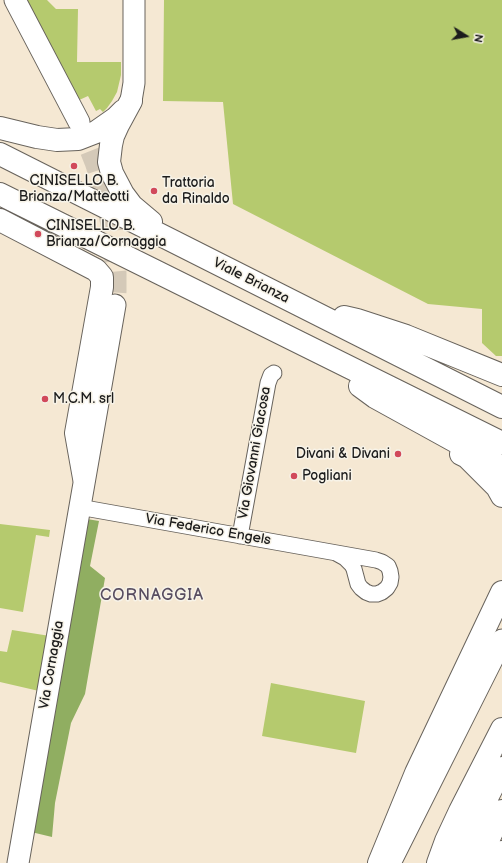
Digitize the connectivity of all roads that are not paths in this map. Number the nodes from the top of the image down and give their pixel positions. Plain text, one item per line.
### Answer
1 (15, 0) edge
2 (134, 0) edge
3 (131, 101) junction
4 (79, 122) tunnel mouth
5 (0, 128) edge
6 (0, 154) edge
7 (0, 194) edge
8 (0, 220) edge
9 (168, 238) junction
10 (115, 305) tunnel mouth
11 (310, 311) junction
12 (298, 343) junction
13 (274, 373) dead end
14 (502, 375) edge
15 (502, 407) edge
16 (409, 416) junction
17 (502, 443) edge
18 (502, 467) edge
19 (84, 478) junction
20 (502, 496) edge
21 (80, 507) junction
22 (240, 536) junction
23 (336, 553) dead end
24 (502, 592) edge
25 (502, 640) edge
26 (502, 729) edge
27 (502, 768) edge
28 (502, 811) edge
29 (502, 852) edge
30 (20, 859) edge
31 (379, 863) edge
32 (390, 863) edge
33 (438, 863) edge
34 (454, 863) edge
35 (476, 863) edge
36 (495, 863) edge

1 - 4 street
2 - 3 street
3 - 5 highway
3 - 9 highway
6 - 9 highway, Viale Brianza
7 - 12 highway
8 - 19 highway
9 - 11 highway, Viale Brianza
10 - 19 street, Via Cornaggia
11 - 14 highway
11 - 15 highway, Viale Brianza
12 - 16 highway
12 - 17 highway
13 - 22 street, Via Giovanni Giacosa
16 - 18 highway
16 - 20 highway
19 - 21 street, Via Cornaggia
21 - 22 street, Via Federico Engels
21 - 30 street, Via Cornaggia
22 - 23 street, Via Federico Engels
24 - 31 highway
25 - 32 street
26 - 33 highway
27 - 34 highway
28 - 35 highway
29 - 36 highway

